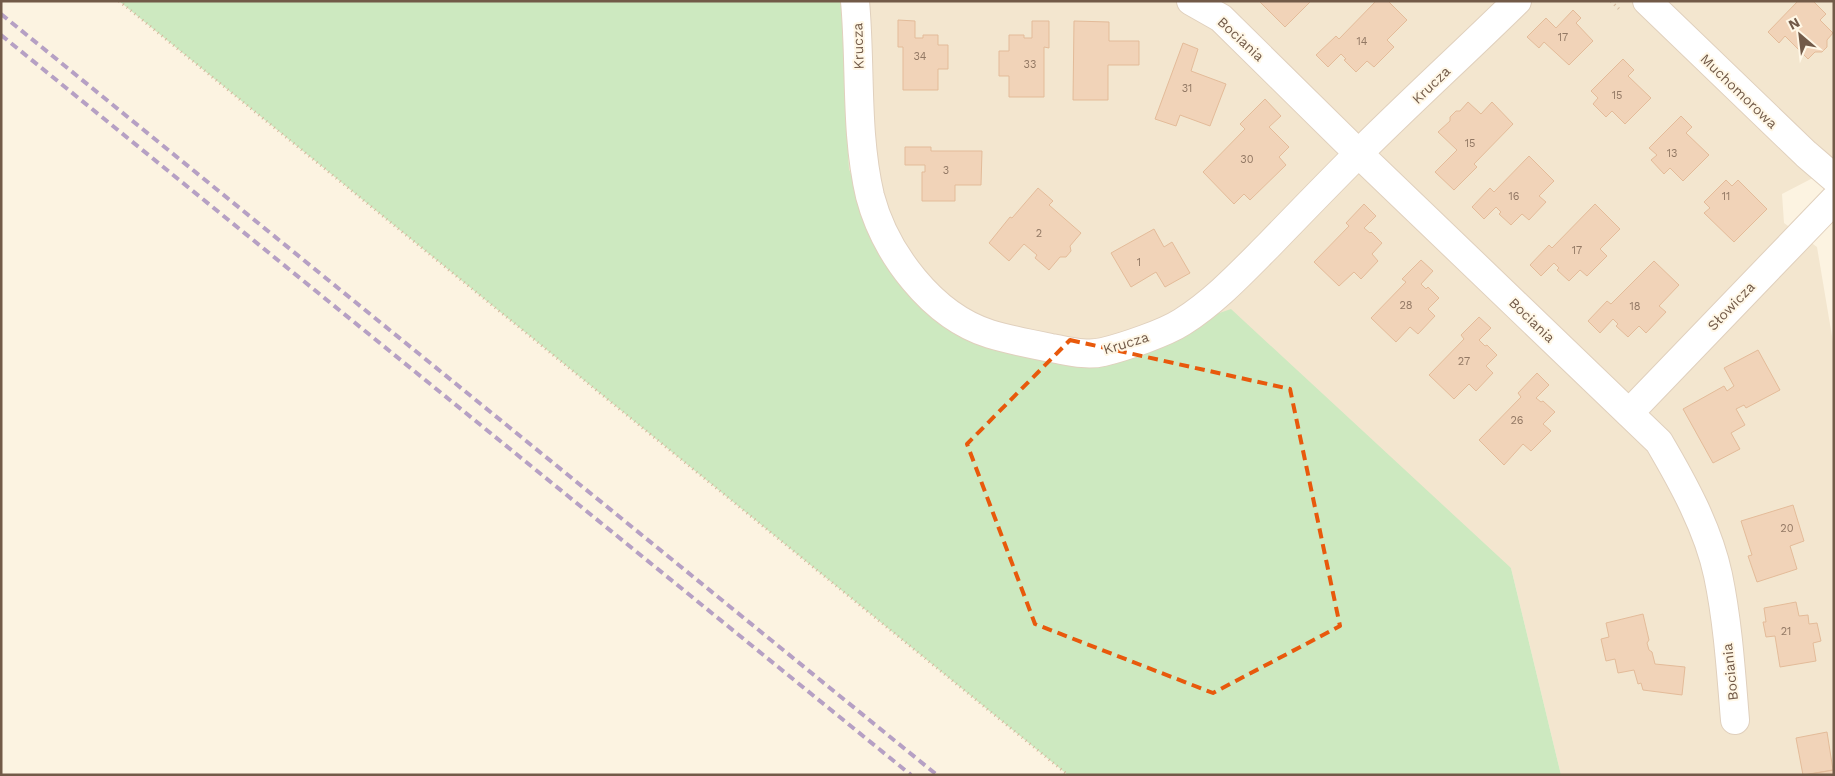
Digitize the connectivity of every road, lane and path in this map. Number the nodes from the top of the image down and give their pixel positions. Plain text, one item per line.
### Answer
1 (119, 1) edge
2 (856, 1) edge
3 (1191, 1) edge
4 (1517, 1) edge
5 (1648, 1) edge
6 (1358, 153) junction
7 (1834, 178) edge
8 (1834, 200) edge
9 (1629, 413) junction
10 (1735, 720) dead end
11 (1068, 775) edge

1 - 11 path
2 - 6 street, Krucza
3 - 6 street, Bociania
4 - 6 street, Krucza
5 - 7 street, Muchomorowa
6 - 9 street, Bociania
8 - 9 street, Słowicza
9 - 10 street, Bociania

